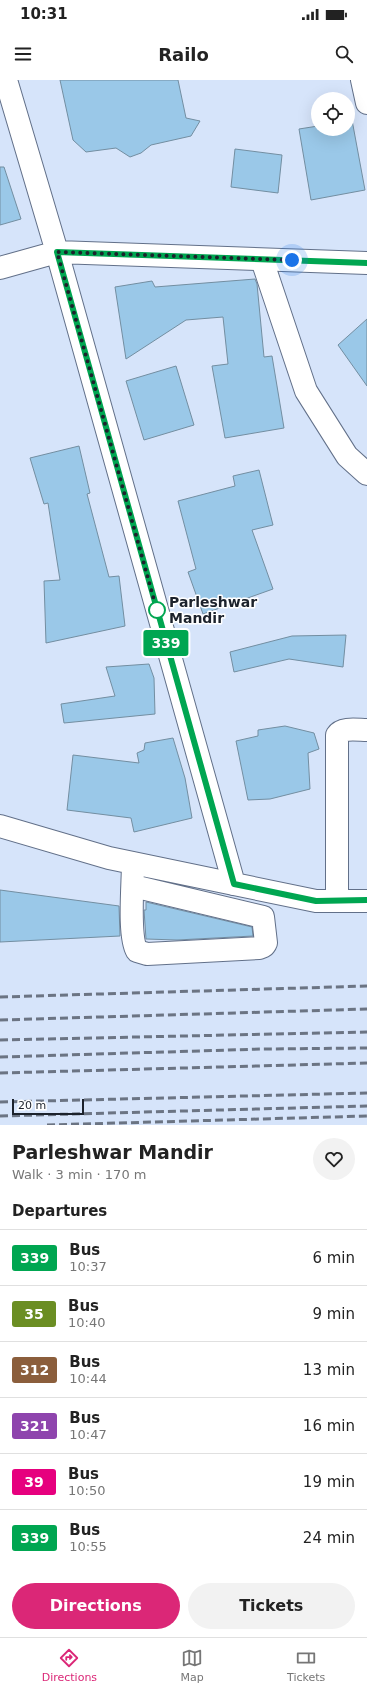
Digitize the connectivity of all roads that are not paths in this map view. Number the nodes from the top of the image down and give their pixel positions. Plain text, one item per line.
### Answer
1 (6, 80) edge
2 (362, 80) edge
3 (367, 103) edge
4 (57, 252) junction
5 (262, 260) junction
6 (367, 263) edge
7 (0, 268) edge
8 (367, 474) edge
9 (367, 730) edge
10 (0, 826) edge
11 (133, 863) junction
12 (234, 884) junction
13 (133, 886) junction
14 (260, 890) junction
15 (367, 900) edge
16 (337, 901) junction
17 (263, 917) junction

1 - 4 street
2 - 3 street
4 - 5 street
4 - 7 street
4 - 12 street
5 - 6 street
5 - 8 street
9 - 16 street
10 - 11 street
11 - 12 street
11 - 13 street
12 - 14 street
13 - 17 street
13 - 17 street
14 - 16 street
14 - 17 street
15 - 16 street

